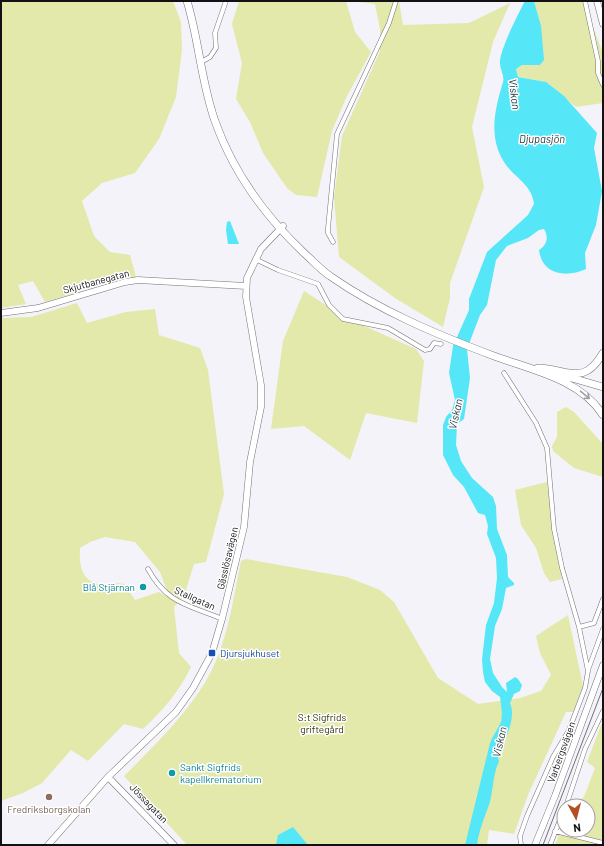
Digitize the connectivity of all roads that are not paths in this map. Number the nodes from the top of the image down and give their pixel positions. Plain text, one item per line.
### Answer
1 (187, 1) edge
2 (191, 1) edge
3 (226, 1) edge
4 (396, 1) edge
5 (584, 1) edge
6 (597, 1) edge
7 (603, 24) edge
8 (203, 61) junction
9 (603, 85) edge
10 (282, 228) junction
11 (333, 242) dead end
12 (255, 259) junction
13 (246, 286) junction
14 (1, 313) edge
15 (441, 344) dead end
16 (603, 353) edge
17 (538, 370) junction
18 (504, 373) dead end
19 (603, 389) edge
20 (603, 415) edge
21 (148, 569) dead end
22 (603, 600) edge
23 (222, 619) junction
24 (579, 627) junction
25 (603, 629) edge
26 (603, 665) edge
27 (588, 671) junction
28 (603, 711) edge
29 (108, 777) junction
30 (569, 798) edge
31 (556, 831) edge
32 (583, 838) edge
33 (603, 843) edge
34 (48, 845) edge
35 (174, 845) edge
36 (521, 845) edge
37 (535, 845) edge
38 (550, 845) edge

1 - 10 main road
2 - 8 main road
3 - 8 street
4 - 11 street
5 - 9 street
6 - 7 street
8 - 10 main road
10 - 12 street, Gässlösavägen
10 - 17 main road
12 - 13 street, Gässlösavägen
12 - 15 street
13 - 14 street, Skjutbanegatan
13 - 23 street, Gässlösavägen
16 - 17 main road
17 - 19 main road
17 -> 20 main road
18 - 24 street
21 - 23 street, Stallgatan
22 - 24 street
23 - 29 street, Gässlösavägen
24 - 27 street
25 - 27 street
26 - 37 street, Varbergsvägen
27 - 36 street
28 - 30 street
29 - 34 street, Gässlösavägen
29 - 35 street, Jössagatan
31 - 38 street
32 - 33 street

